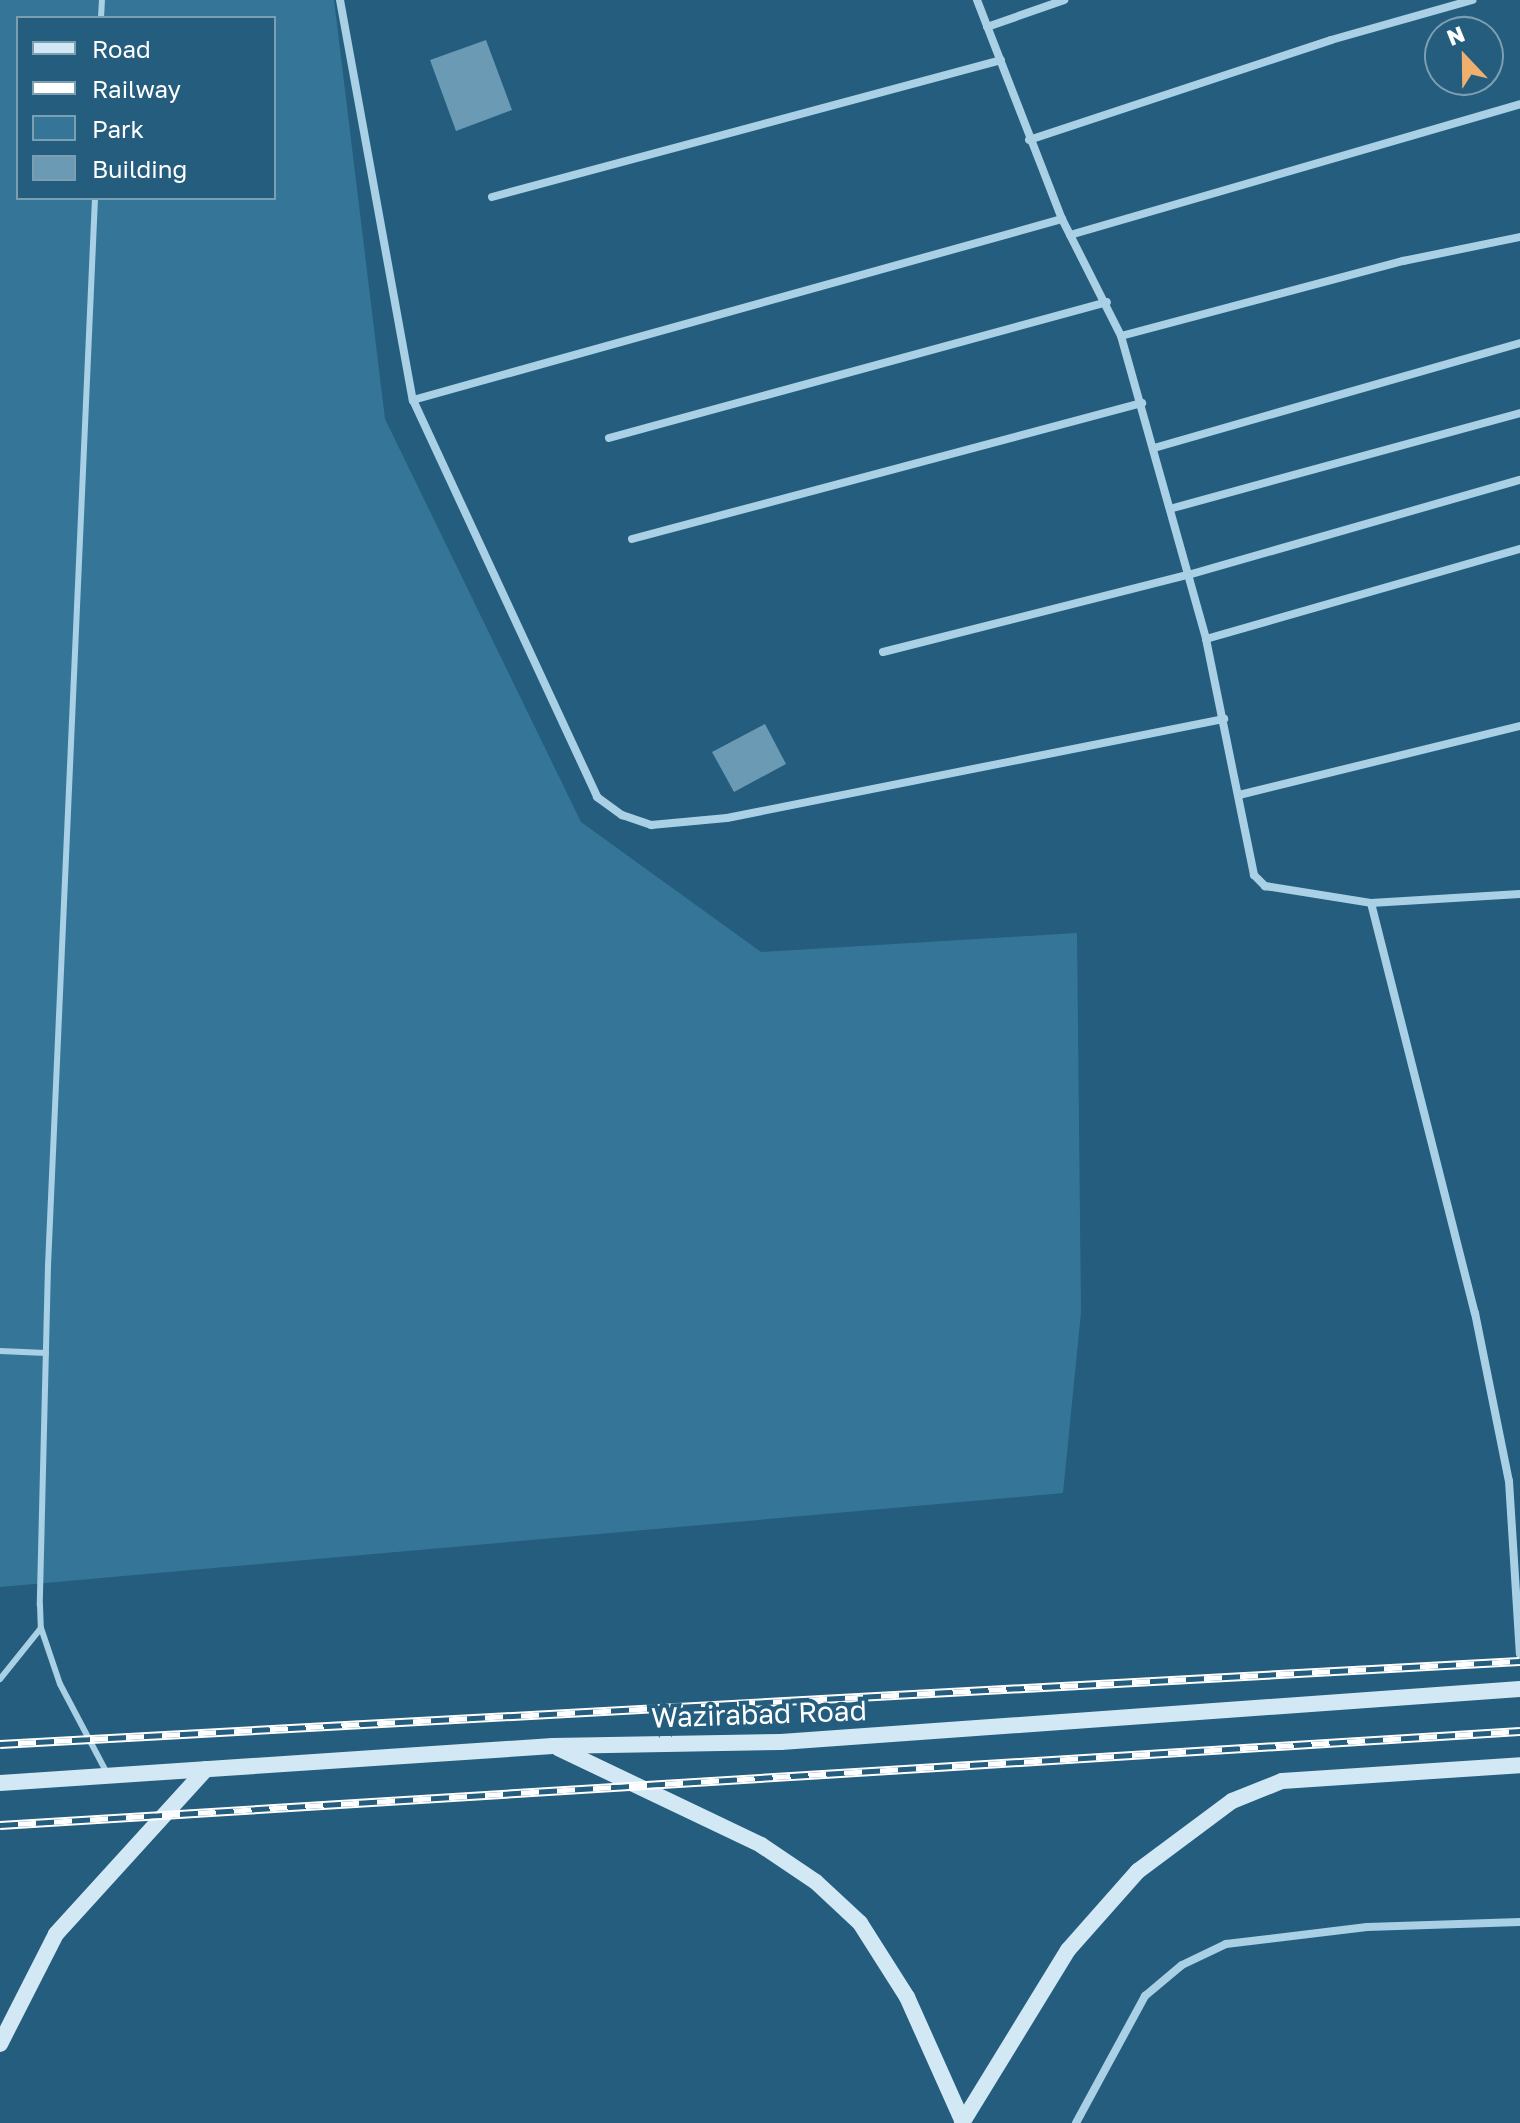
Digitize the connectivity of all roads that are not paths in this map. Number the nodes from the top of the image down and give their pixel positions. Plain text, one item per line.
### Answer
1 (340, 0) edge
2 (977, 0) edge
3 (1064, 0) edge
4 (1472, 0) edge
5 (987, 27) junction
6 (1001, 60) junction
7 (1520, 104) edge
8 (1029, 140) junction
9 (492, 197) dead end
10 (95, 200) edge
11 (1062, 219) junction
12 (1070, 235) junction
13 (1520, 237) edge
14 (1107, 302) junction
15 (1121, 336) junction
16 (1520, 343) edge
17 (413, 400) junction
18 (1142, 403) junction
19 (1520, 413) edge
20 (609, 438) dead end
21 (1154, 448) junction
22 (1520, 480) edge
23 (1173, 508) junction
24 (632, 539) dead end
25 (1520, 549) edge
26 (1188, 575) junction
27 (1206, 639) junction
28 (883, 652) dead end
29 (1224, 719) junction
30 (1520, 726) edge
31 (1239, 795) junction
32 (1520, 894) edge
33 (1371, 903) junction
34 (0, 1351) edge
35 (46, 1353) junction
36 (41, 1628) junction
37 (1520, 1654) edge
38 (0, 1679) edge
39 (1520, 1689) edge
40 (553, 1746) junction
41 (1520, 1765) edge
42 (206, 1769) junction
43 (109, 1776) junction
44 (0, 1783) edge
45 (1520, 1922) edge
46 (0, 2044) edge
47 (962, 2122) edge
48 (1076, 2123) edge

1 - 17 street
2 - 5 street
3 - 5 street
4 - 8 street
5 - 6 street
6 - 8 street
6 - 9 street
7 - 12 street
8 - 11 street
10 - 35 lane
11 - 12 street
11 - 17 street
12 - 14 street
13 - 15 street
14 - 15 street
14 - 20 street
15 - 18 street
16 - 21 street
17 - 29 street
18 - 21 street
18 - 24 street
19 - 23 street
21 - 23 street
22 - 26 street
23 - 26 street
25 - 27 street
26 - 27 street
26 - 28 street
27 - 29 street
29 - 31 street
30 - 31 street
31 - 33 street
32 - 33 street
33 - 37 street
34 - 35 lane
35 - 36 lane
36 - 38 lane
36 - 43 lane
39 - 40 main road, Wazirabad Road
40 - 42 main road, Wazirabad Road
40 - 47 main road
41 - 47 main road
42 - 43 main road, Wazirabad Road
42 - 46 main road
43 - 44 main road, Wazirabad Road
45 - 48 street

